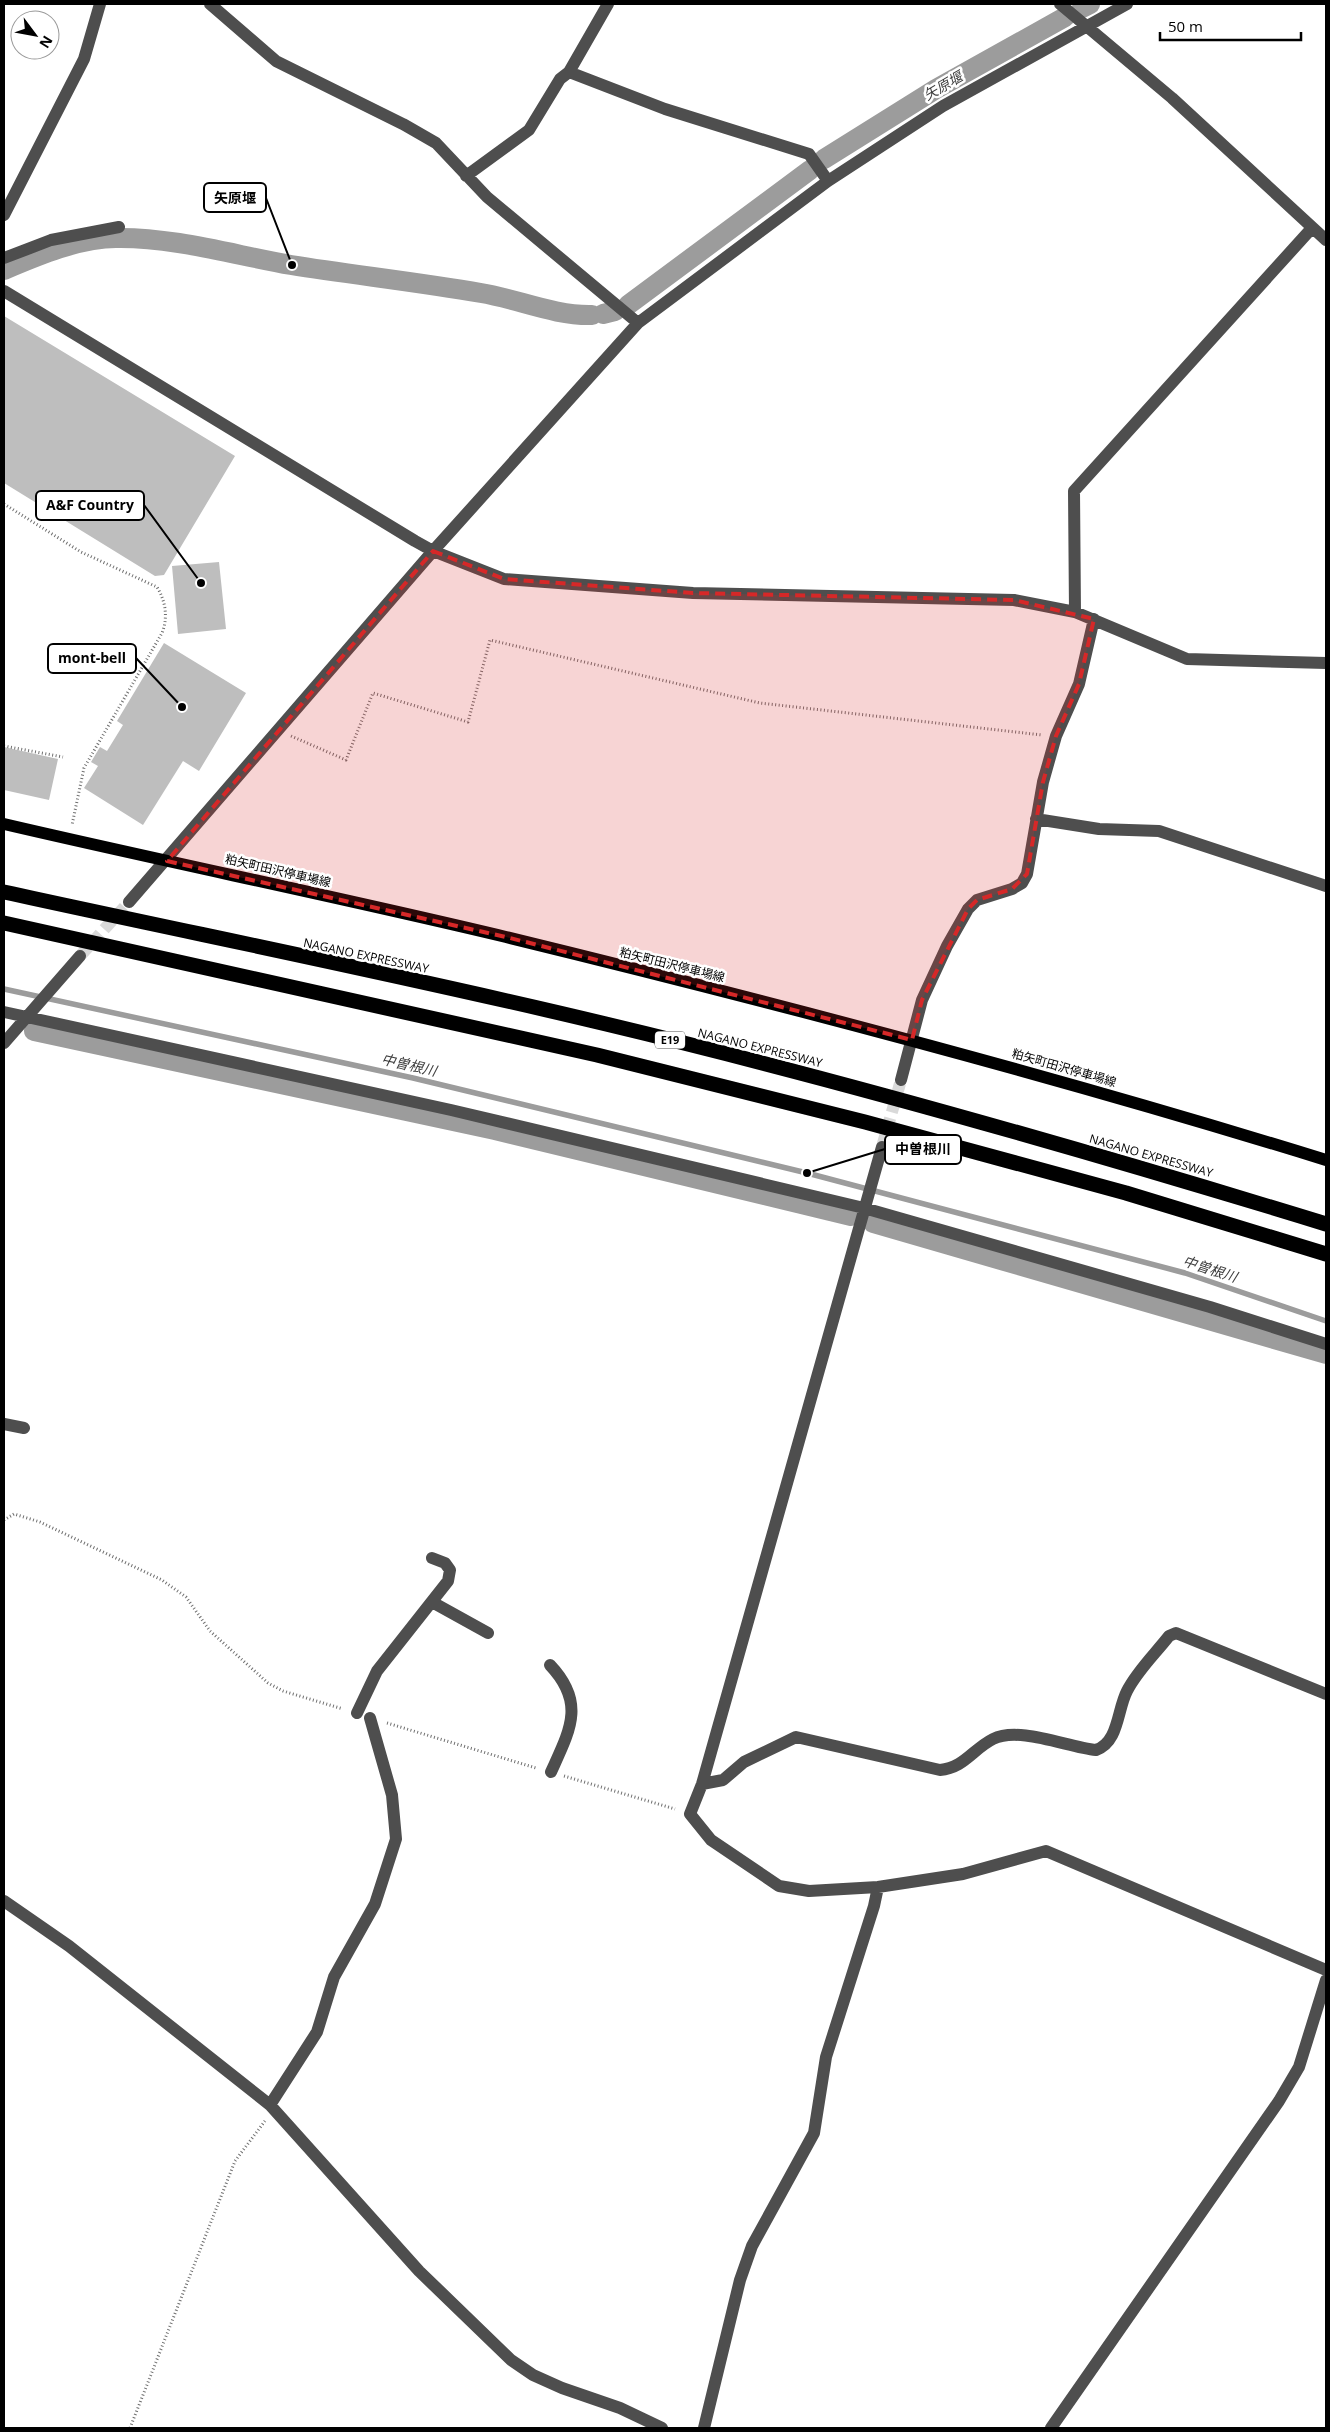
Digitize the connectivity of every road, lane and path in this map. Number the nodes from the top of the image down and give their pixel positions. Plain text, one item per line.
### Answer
1 (100, 4) edge
2 (210, 4) edge
3 (608, 4) edge
4 (1060, 4) edge
5 (1127, 4) edge
6 (1086, 28) junction
7 (569, 72) junction
8 (466, 176) junction
9 (828, 181) junction
10 (4, 215) edge
11 (119, 227) dead end
12 (1312, 228) junction
13 (1326, 240) edge
14 (4, 258) edge
15 (4, 291) edge
16 (638, 323) junction
17 (4, 504) edge
18 (433, 551) junction
19 (1075, 612) junction
20 (1094, 619) junction
21 (1326, 663) edge
22 (278, 732) junction
23 (1056, 736) junction
24 (4, 746) edge
25 (63, 757) dead end
26 (1036, 819) junction
27 (4, 824) edge
28 (72, 826) dead end
29 (167, 860) junction
30 (1326, 886) edge
31 (4, 892) edge
32 (129, 902) tunnel mouth
33 (4, 923) edge
34 (80, 956) tunnel mouth
35 (4, 1012) edge
36 (27, 1016) junction
37 (912, 1040) junction
38 (4, 1043) edge
39 (901, 1080) tunnel mouth
40 (882, 1147) tunnel mouth
41 (1326, 1160) edge
42 (864, 1208) junction
43 (1326, 1224) edge
44 (1326, 1254) edge
45 (1326, 1344) edge
46 (4, 1424) edge
47 (24, 1428) dead end
48 (4, 1520) edge
49 (432, 1558) dead end
50 (432, 1602) junction
51 (488, 1633) dead end
52 (550, 1665) dead end
53 (1326, 1694) edge
54 (357, 1713) joint
55 (370, 1718) joint
56 (551, 1772) junction
57 (702, 1784) junction
58 (690, 1814) junction
59 (878, 1887) junction
60 (4, 1901) edge
61 (1326, 1970) edge
62 (1326, 1980) edge
63 (273, 2107) junction
64 (130, 2428) edge
65 (662, 2428) edge
66 (704, 2428) edge
67 (1052, 2428) edge

1 - 10 street
2 - 8 street
3 - 7 street
4 - 6 street
5 - 6 street
6 - 9 street
6 - 12 street
7 - 8 street
7 - 9 street
8 - 16 street
9 - 16 street
11 - 14 street
12 - 13 street
12 - 19 street
15 - 18 street
16 - 18 street
17 - 28 path
18 - 19 street
18 - 22 street
19 - 20 street
20 - 21 street
20 - 23 street
22 - 23 path
22 - 29 street
23 - 26 street
24 - 25 path
26 - 30 street
26 - 37 street
27 - 29 main road, 粕矢町田沢停車場線
29 - 32 street
29 - 37 main road, 粕矢町田沢停車場線
31 - 43 highway, NAGANO EXPRESSWAY / E19
33 - 44 highway
34 - 36 street
35 - 36 street
36 - 38 street
36 - 42 street
37 - 39 street
37 - 41 main road, 粕矢町田沢停車場線
40 - 42 street
42 - 45 street
42 - 57 street
46 - 47 street
48 - 54 path
49 - 50 street
50 - 51 street
50 - 54 street
52 - 56 street
53 - 57 street
55 - 56 path
55 - 63 street
56 - 58 path
57 - 58 street
58 - 59 street
59 - 61 street
59 - 66 street
60 - 63 street
62 - 67 street
63 - 64 path
63 - 65 street

